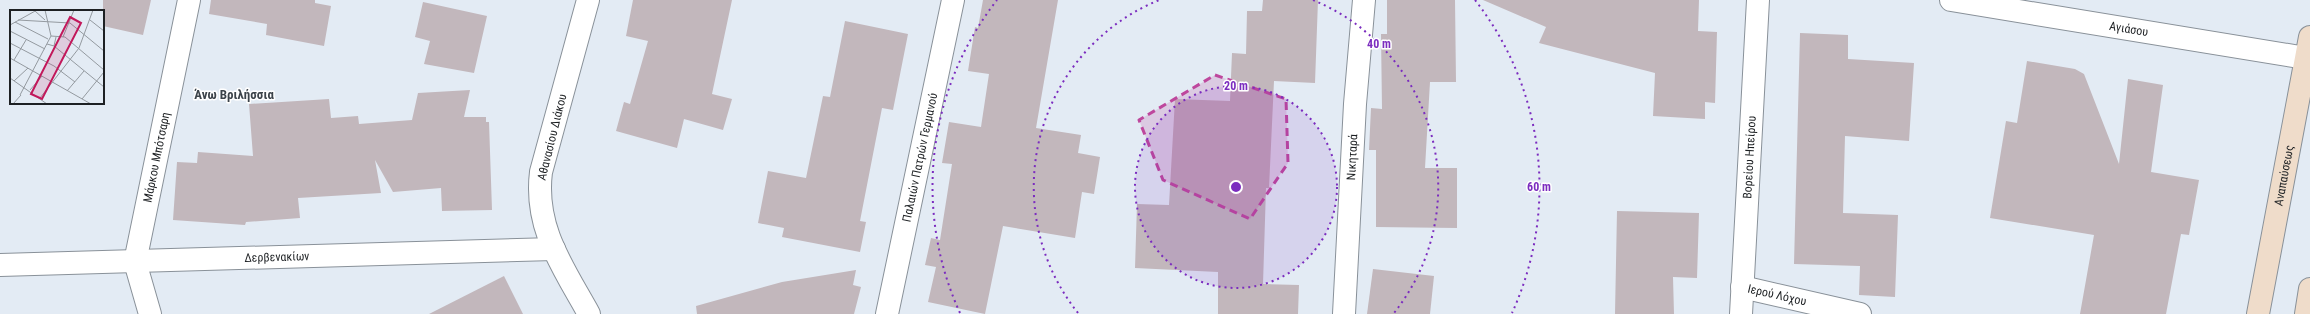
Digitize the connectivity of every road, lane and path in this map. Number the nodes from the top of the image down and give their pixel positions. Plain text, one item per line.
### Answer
1 (189, 0) edge
2 (588, 0) edge
3 (953, 0) edge
4 (1364, 0) edge
5 (1758, 0) edge
6 (1951, 0) edge
7 (2310, 36) edge
8 (2306, 58) junction
9 (554, 249) junction
10 (135, 262) junction
11 (0, 265) edge
12 (1742, 287) junction
13 (2310, 289) edge
14 (150, 314) edge
15 (589, 314) edge
16 (887, 314) edge
17 (1344, 314) edge
18 (1741, 314) edge
19 (1860, 314) edge
20 (2258, 314) edge
21 (2306, 314) edge

1 - 10 street, Μάρκου Μπότσαρη
2 - 9 street, Αθανασίου Διάκου
3 - 16 street, Παλαιών Πατρών Γερμανού
4 - 17 street, Νικηταρά
5 - 12 street, Βορείου Ηπείρου
6 - 8 street, Αγιάσου
7 - 8 main road, Αναπαύσεως
8 - 20 main road, Αναπαύσεως
9 - 10 street, Δερβενακίων
9 - 15 street, Αθανασίου Διάκου
10 - 11 street, Δερβενακίων
10 - 14 street, Μάρκου Μπότσαρη
12 - 18 street, Βορείου Ηπείρου
12 - 19 street, Ιερού Λόχου
13 - 21 main road

